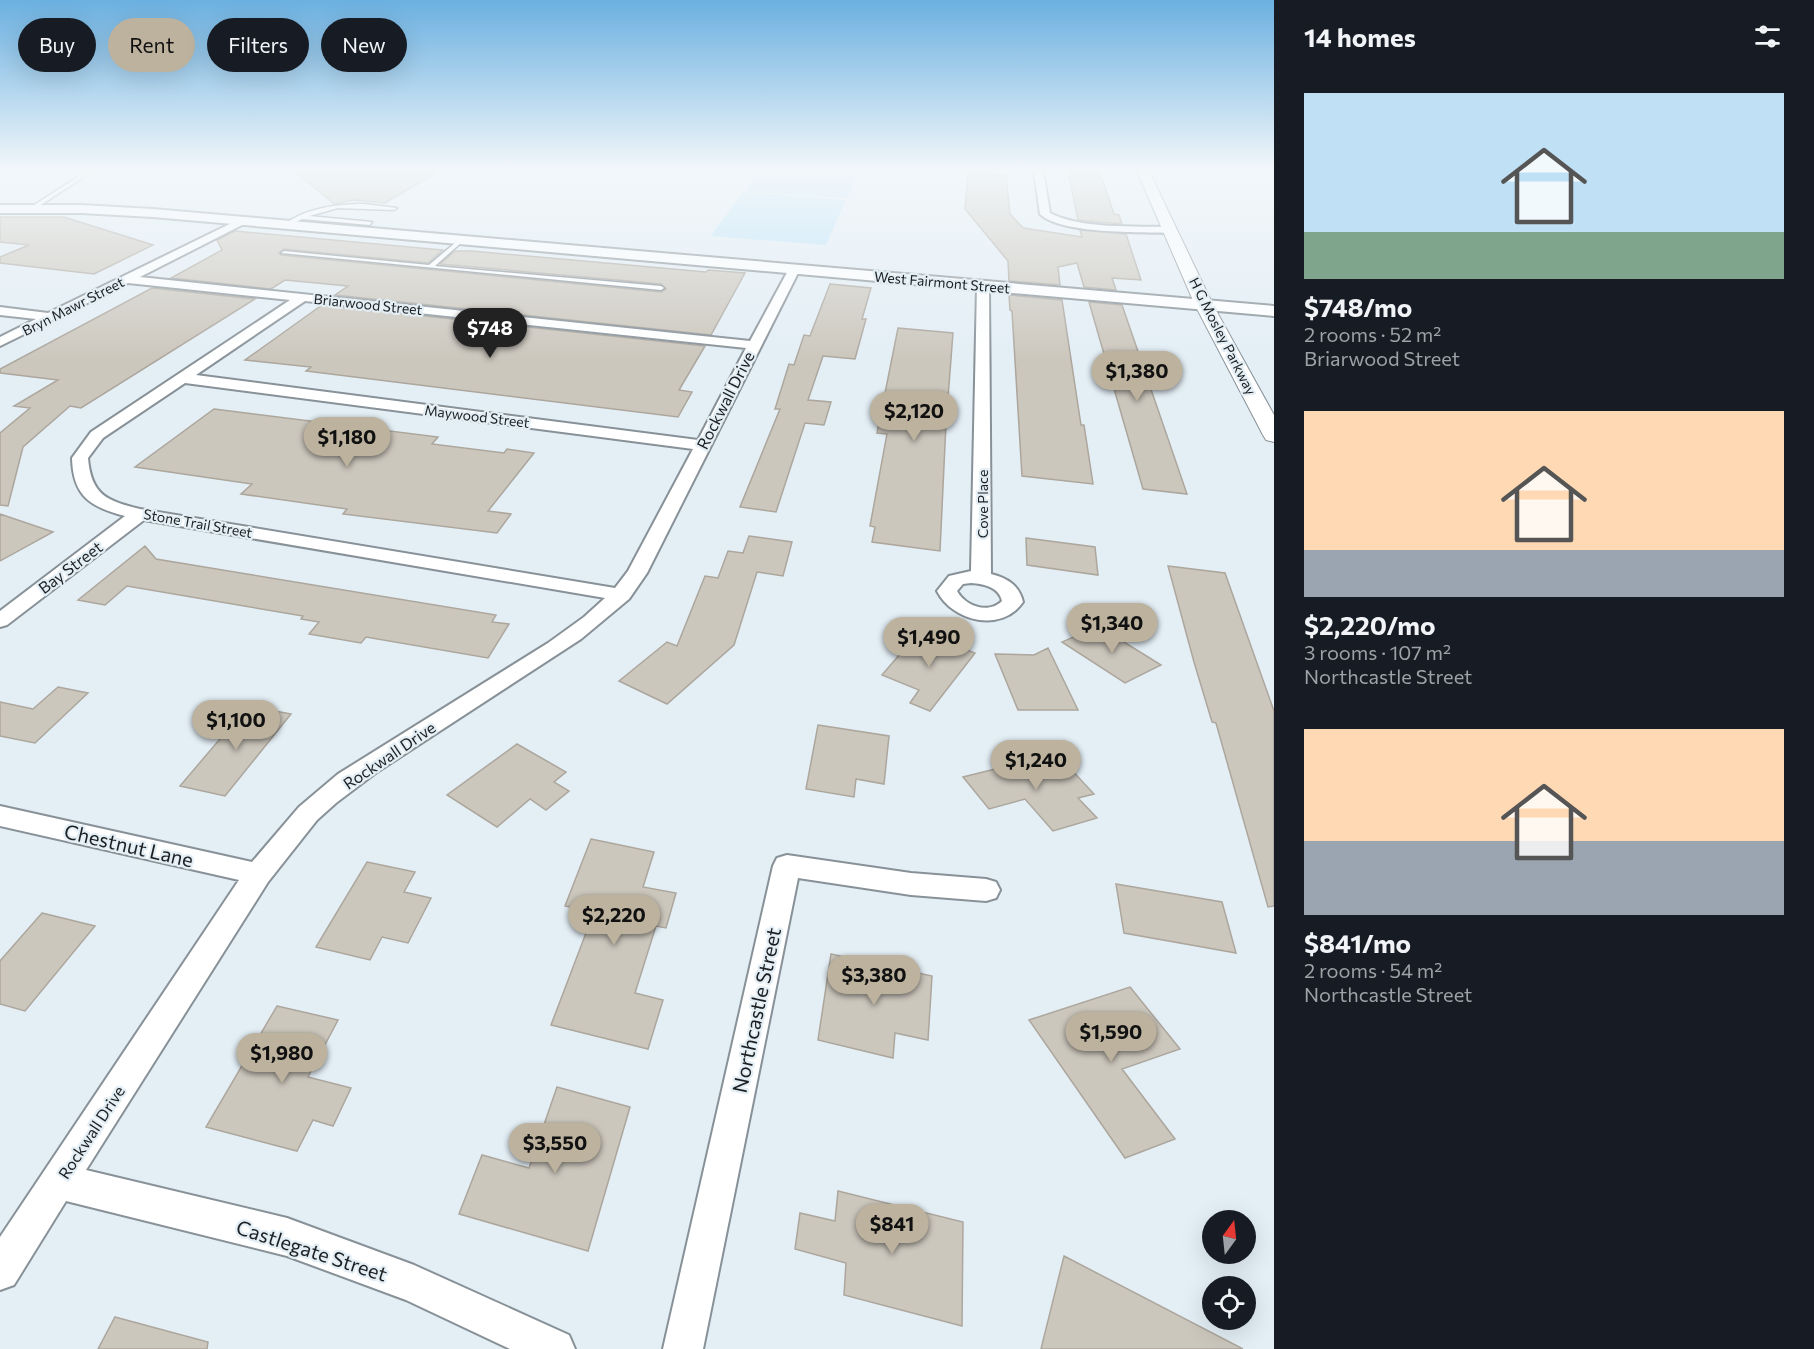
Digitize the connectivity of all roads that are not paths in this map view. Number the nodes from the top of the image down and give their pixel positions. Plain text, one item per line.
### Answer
1 (215, 234) edge
2 (391, 234) edge
3 (1173, 234) edge
4 (461, 240) junction
5 (284, 253) dead end
6 (430, 267) junction
7 (794, 269) junction
8 (126, 279) junction
9 (983, 286) junction
10 (661, 288) dead end
11 (303, 297) junction
12 (1204, 305) junction
13 (0, 311) edge
14 (1274, 311) edge
15 (50, 317) junction
16 (0, 342) edge
17 (754, 345) junction
18 (181, 378) junction
19 (1274, 435) edge
20 (702, 445) junction
21 (141, 514) junction
22 (981, 578) dead end
23 (622, 595) junction
24 (0, 621) edge
25 (0, 816) edge
26 (258, 874) junction
27 (986, 890) dead end
28 (59, 1181) junction
29 (0, 1271) edge
30 (555, 1349) edge
31 (683, 1349) edge

1 - 8 street, Bryn Mawr Street
2 - 4 street, West Fairmont Street
3 - 12 main road, H G Mosley Parkway
4 - 6 lane
4 - 7 street, West Fairmont Street
5 - 6 lane
6 - 10 lane
7 - 9 street, West Fairmont Street
7 - 17 street, Rockwall Drive
8 - 11 street, Briarwood Street
8 - 15 street, Bryn Mawr Street
9 - 12 street, West Fairmont Street
9 - 22 street, Cove Place
11 - 17 street, Briarwood Street
11 - 18 street, Stone Trail Street
12 - 14 street, West Fairmont Street
12 - 19 main road, H G Mosley Parkway
13 - 15 street
15 - 16 street, Bryn Mawr Street
17 - 20 street, Rockwall Drive
18 - 20 street, Maywood Street
18 - 21 street, Stone Trail Street
20 - 23 street, Rockwall Drive
21 - 23 street, Stone Trail Street
21 - 24 street, Bay Street
23 - 26 street, Rockwall Drive
25 - 26 street, Chestnut Lane
26 - 28 street, Rockwall Drive
27 - 31 street, Northcastle Street
28 - 29 street, Rockwall Drive
28 - 30 street, Castlegate Street

